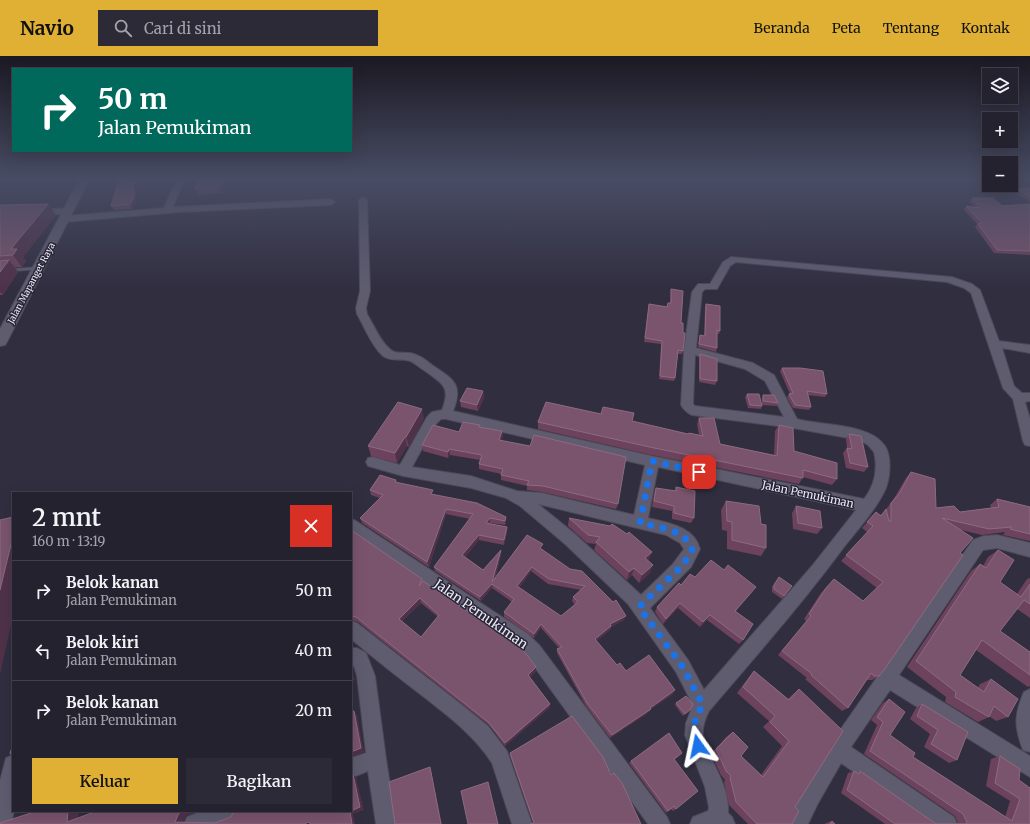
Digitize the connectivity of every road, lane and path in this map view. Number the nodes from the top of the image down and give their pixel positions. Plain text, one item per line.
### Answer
1 (67, 215) edge
2 (363, 216) edge
3 (39, 268) junction
4 (0, 271) edge
5 (0, 342) edge
6 (995, 345) junction
7 (1030, 349) edge
8 (690, 350) junction
9 (1024, 398) edge
10 (446, 414) junction
11 (793, 423) junction
12 (1030, 441) edge
13 (652, 461) junction
14 (373, 462) dead end
15 (403, 471) junction
16 (515, 497) junction
17 (867, 506) junction
18 (640, 523) junction
19 (352, 525) edge
20 (1030, 550) edge
21 (639, 607) junction
22 (352, 630) edge
23 (352, 656) edge
24 (887, 678) junction
25 (1030, 698) edge
26 (703, 705) junction
27 (1030, 742) edge
28 (838, 750) junction
29 (376, 759) junction
30 (1030, 767) edge
31 (352, 768) edge
32 (12, 769) edge
33 (227, 812) edge
34 (714, 822) edge
35 (1, 824) edge
36 (194, 824) edge
37 (386, 824) edge
38 (522, 824) edge
39 (660, 824) edge
40 (798, 824) edge
41 (947, 824) edge

1 - 3 street, Jalan Mapanget Raya
2 - 10 street
3 - 4 lane
3 - 5 street, Jalan Mapanget Raya
6 - 7 street
6 - 8 street
6 - 9 street
8 - 11 street
8 - 11 street
9 - 12 street
10 - 13 street, Jalan Pemukiman
10 - 15 street
11 - 17 street
13 - 17 street, Jalan Pemukiman
13 - 18 street
14 - 15 street
15 - 16 street
16 - 18 street
16 - 21 street
17 - 26 street, Jalan Pemukiman
18 - 21 street
19 - 39 street, Jalan Pemukiman
20 - 24 street
21 - 26 street
22 - 38 street
23 - 29 street
24 - 28 street
24 - 30 street
25 - 27 street
26 - 34 street, Jalan Pemukiman
28 - 40 street
28 - 41 street
29 - 31 street
29 - 37 street
32 - 35 street
33 - 36 street

